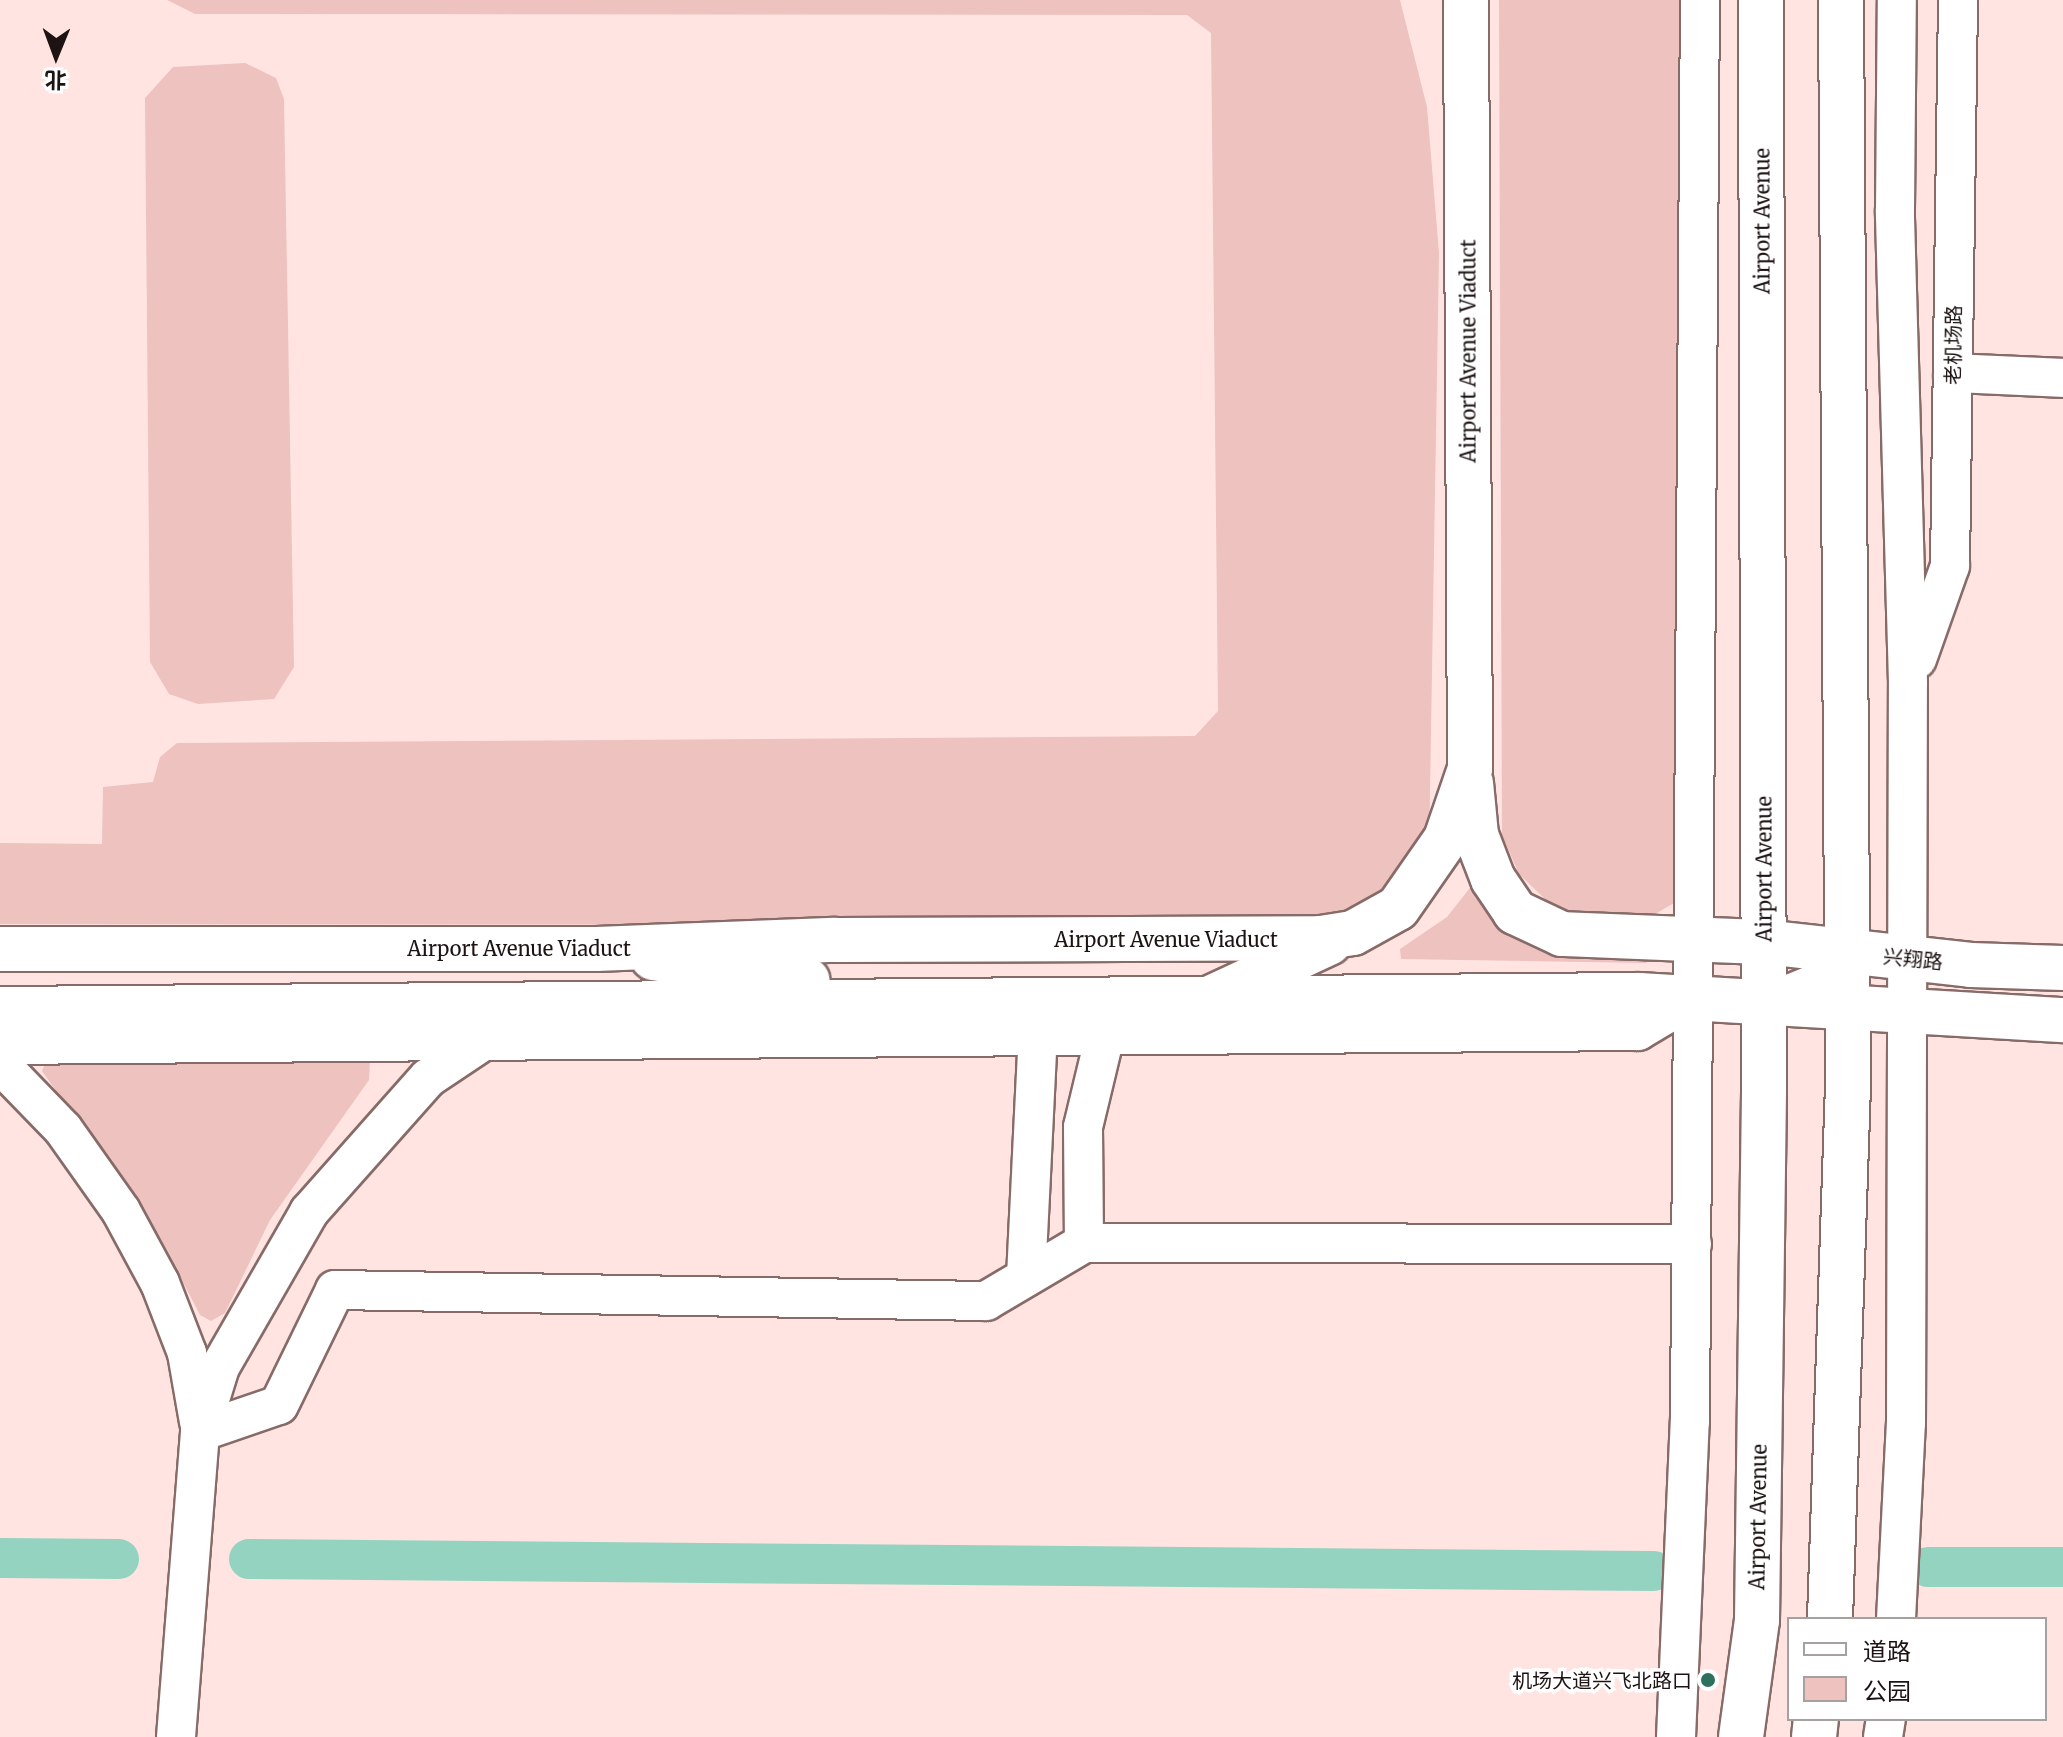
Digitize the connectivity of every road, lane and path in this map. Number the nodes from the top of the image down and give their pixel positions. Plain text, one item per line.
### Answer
1 (1442, 0) edge
2 (1466, 0) edge
3 (1700, 0) edge
4 (1761, 0) edge
5 (1841, 0) edge
6 (1897, 0) edge
7 (1958, 0) edge
8 (1467, 137) junction
9 (1953, 373) junction
10 (2063, 378) edge
11 (1908, 683) junction
12 (1470, 769) junction
13 (1353, 933) junction
14 (1694, 939) junction
15 (1764, 942) junction
16 (0, 949) edge
17 (596, 949) junction
18 (1905, 958) junction
19 (2063, 968) edge
20 (1846, 977) junction
21 (1695, 997) junction
22 (1204, 1001) junction
23 (953, 1002) junction
24 (617, 1003) junction
25 (1765, 1004) junction
26 (10, 1013) edge
27 (1904, 1013) junction
28 (2063, 1020) edge
29 (1106, 1031) junction
30 (1038, 1033) junction
31 (486, 1039) junction
32 (0, 1045) edge
33 (0, 1064) edge
34 (1084, 1243) junction
35 (1692, 1244) junction
36 (1026, 1277) junction
37 (200, 1432) junction
38 (1830, 1617) edge
39 (1896, 1617) edge
40 (176, 1737) edge
41 (1676, 1737) edge
42 (1741, 1737) edge

1 - 8 main road
2 - 8 main road, Airport Avenue Viaduct
3 - 14 street
4 - 15 main road, Airport Avenue
5 - 20 main road
6 - 11 street
7 - 9 street, 老机场路
8 - 12 main road, Airport Avenue Viaduct
9 - 10 street
9 - 11 street, 老机场路
11 - 18 street
12 - 13 main road, Airport Avenue Viaduct
12 - 14 main road, 兴翔路
13 - 17 main road, Airport Avenue Viaduct
13 - 22 main road
14 - 15 main road, 兴翔路
14 - 21 street
15 - 20 main road, 兴翔路
15 - 25 main road, Airport Avenue
16 - 17 main road, Airport Avenue Viaduct
17 - 23 main road
18 - 19 main road, 兴翔路
18 - 20 main road, 兴翔路
18 - 27 street
20 - 25 main road, 兴翔路
20 - 27 main road, 兴翔路
20 - 38 main road
21 - 22 main road, 兴翔路
21 - 25 main road, 兴翔路
21 - 29 street
21 - 35 street
22 - 23 main road, 兴翔路
23 - 24 main road
24 - 26 main road
24 - 31 street
25 - 42 main road, Airport Avenue
27 - 28 main road, 兴翔路
27 - 39 street
29 - 30 street
29 - 34 street
30 - 31 street
30 - 36 street
31 - 32 street
31 - 37 street
33 - 37 street
34 - 35 street
34 - 36 street
35 - 41 street
36 - 37 street
37 - 40 street

